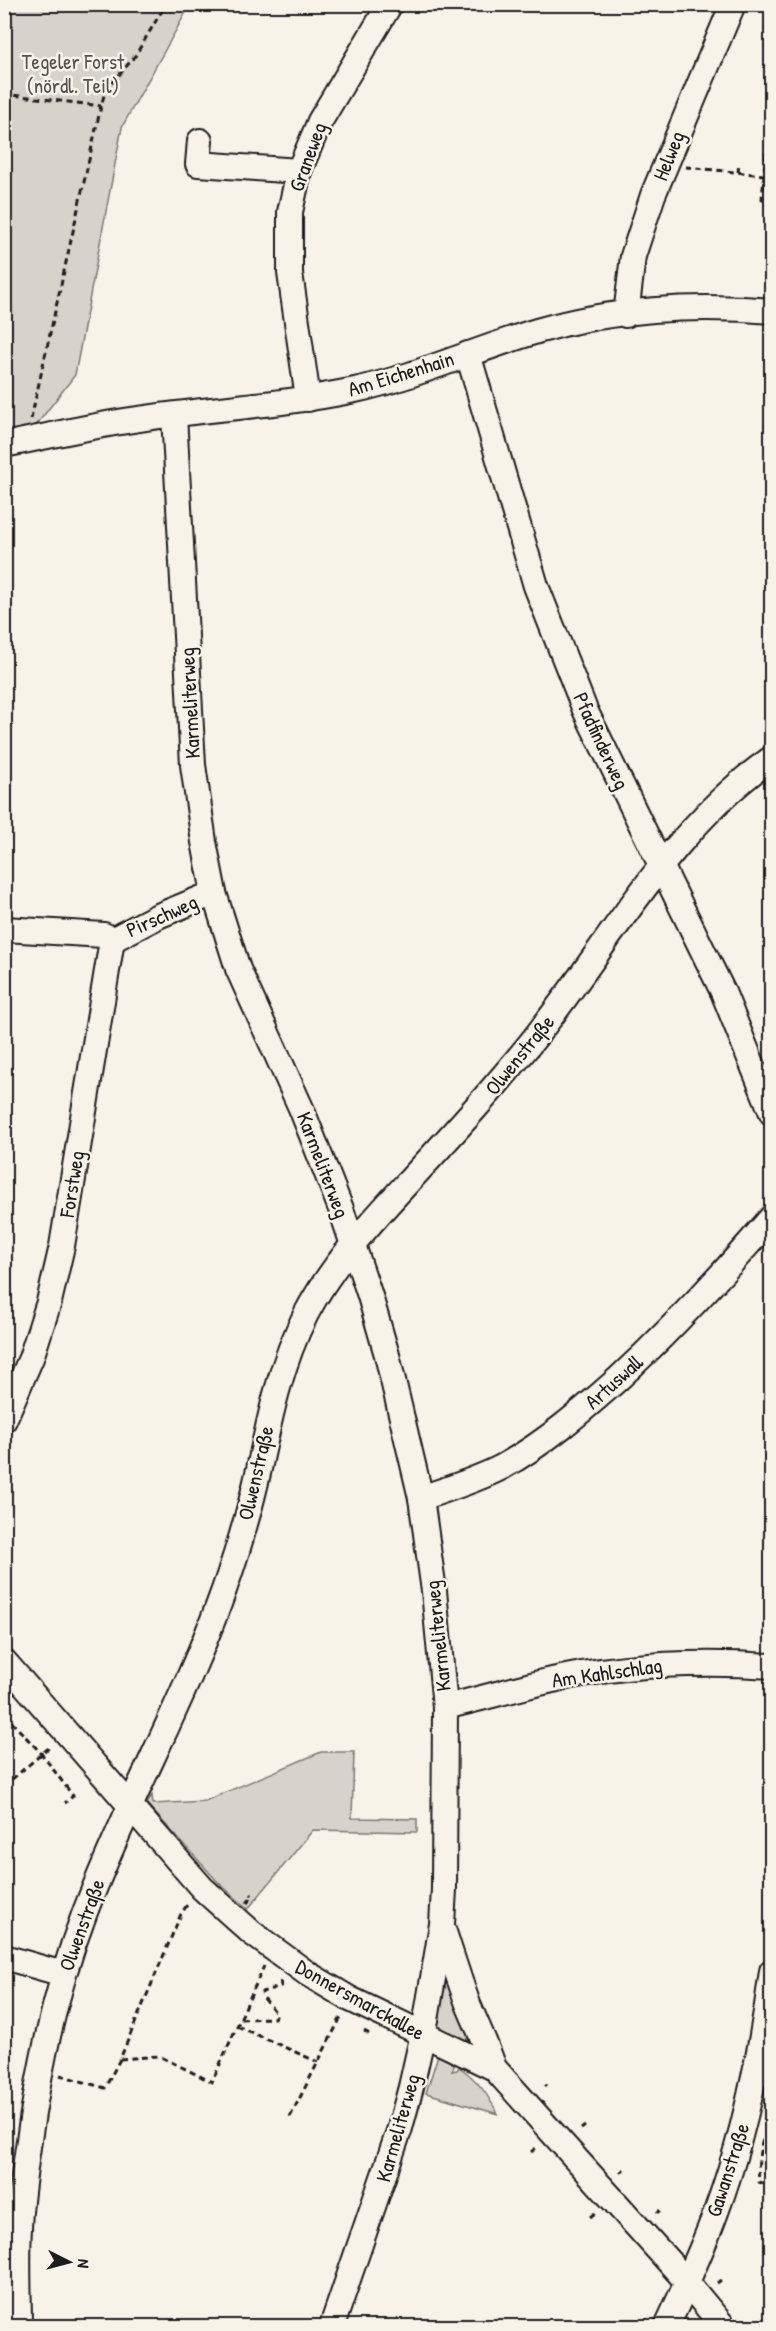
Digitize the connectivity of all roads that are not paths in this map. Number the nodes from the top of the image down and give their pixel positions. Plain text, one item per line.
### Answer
1 (390, 4) edge
2 (733, 4) edge
3 (200, 141) dead end
4 (299, 171) junction
5 (771, 311) edge
6 (626, 315) junction
7 (468, 354) junction
8 (308, 399) junction
9 (174, 415) junction
10 (4, 445) edge
11 (771, 758) edge
12 (661, 865) junction
13 (214, 893) junction
14 (4, 929) edge
15 (112, 940) junction
16 (771, 1113) edge
17 (771, 1216) edge
18 (352, 1242) junction
19 (4, 1420) edge
20 (421, 1498) junction
21 (4, 1661) edge
22 (771, 1665) edge
23 (445, 1707) junction
24 (129, 1806) junction
25 (442, 1924) junction
26 (4, 1957) edge
27 (771, 1971) edge
28 (63, 1974) junction
29 (423, 2034) junction
30 (494, 2068) junction
31 (12, 2229) edge
32 (687, 2283) junction
33 (20, 2326) edge
34 (332, 2326) edge
35 (667, 2326) edge
36 (723, 2326) edge

1 - 4 street, Graneweg
2 - 6 street, Helweg
3 - 4 street
4 - 8 street, Graneweg
5 - 6 street, Am Eichenhain
6 - 7 street, Am Eichenhain
7 - 8 street, Am Eichenhain
7 - 12 street, Pfadfinderweg
8 - 9 street, Am Eichenhain
9 - 10 street, Am Eichenhain
9 - 13 street, Karmeliterweg
11 - 12 street, Olwenstraße
12 - 16 street, Pfadfinderweg
12 - 18 street, Olwenstraße
13 - 15 street, Pirschweg
13 - 18 street, Karmeliterweg
14 - 15 street, Pirschweg
15 - 19 street, Forstweg
17 - 20 street, Artuswall
18 - 20 street, Karmeliterweg
18 - 24 street, Olwenstraße
20 - 23 street, Karmeliterweg
21 - 24 street, Donnersmarckallee
22 - 23 street, Am Kahlschlag
23 - 25 street, Karmeliterweg
24 - 28 street, Olwenstraße
24 - 29 street, Donnersmarckallee
25 - 29 street, Karmeliterweg
25 - 30 street, Karmeliterweg
26 - 28 street
27 - 32 street, Gawanstraße
28 - 31 street, Olwenstraße
29 - 30 street, Donnersmarckallee
29 - 34 street, Karmeliterweg
30 - 32 street, Donnersmarckallee
31 - 33 street, Olwenstraße
32 - 35 street, Gawanstraße
32 - 36 street, Donnersmarckallee

